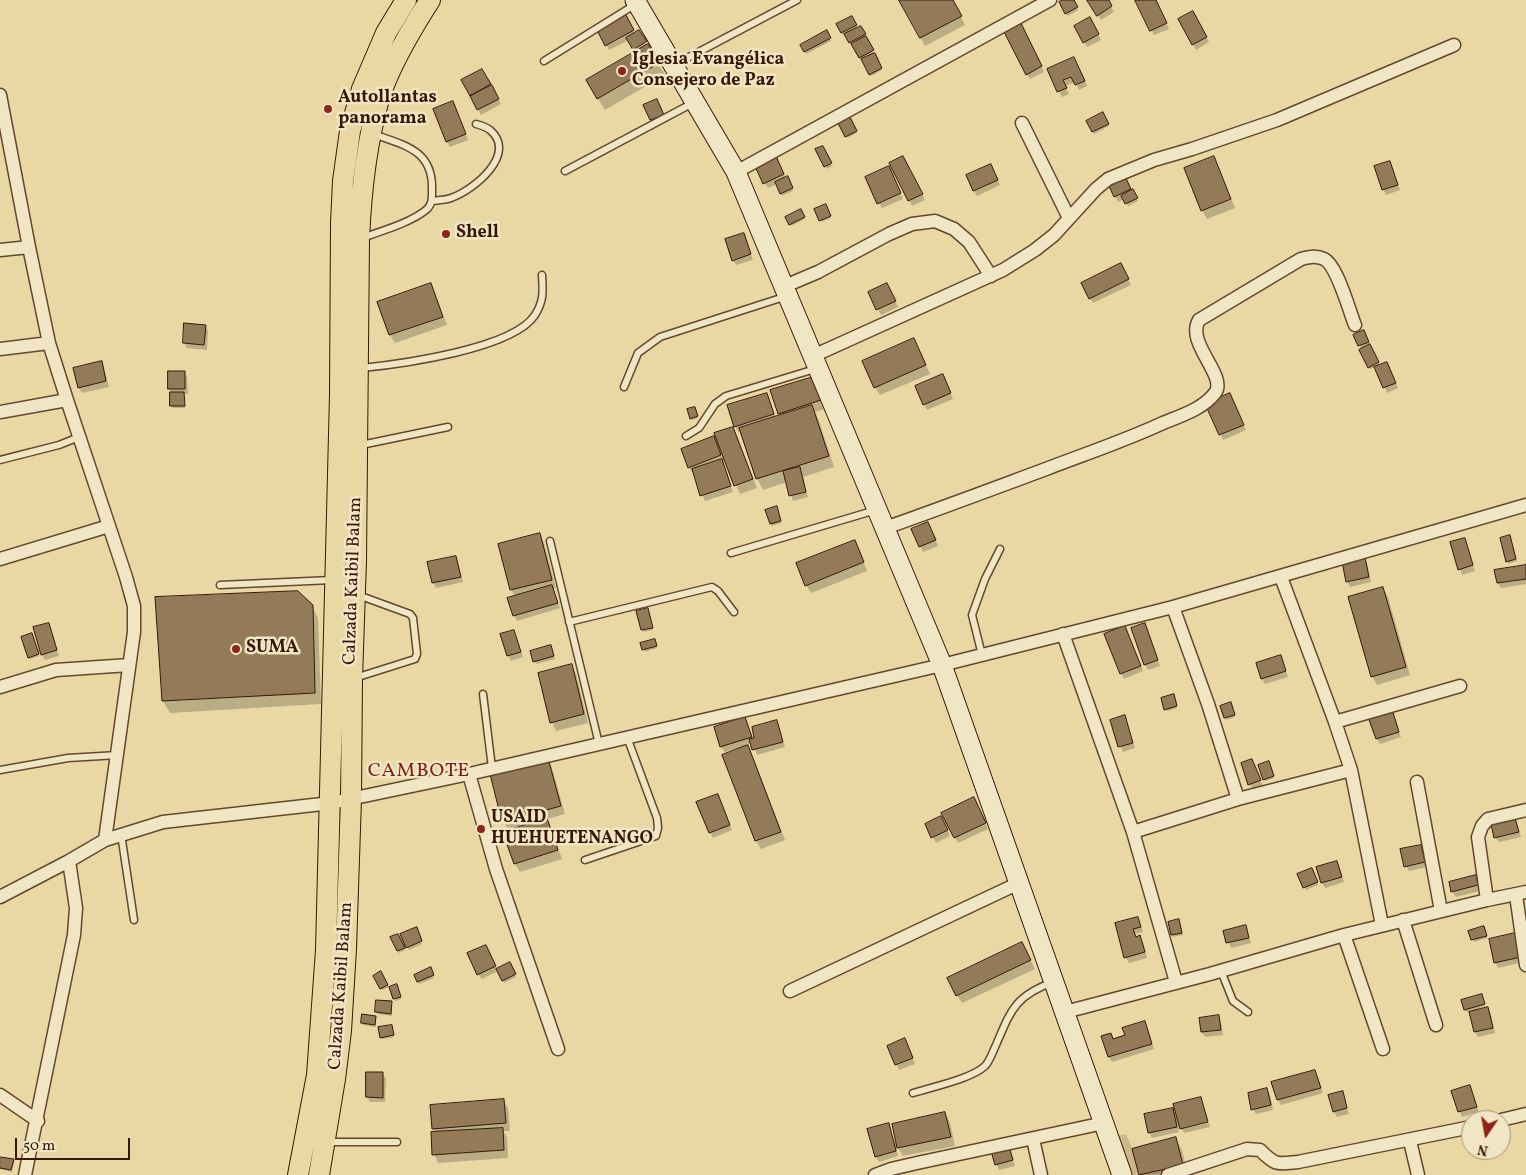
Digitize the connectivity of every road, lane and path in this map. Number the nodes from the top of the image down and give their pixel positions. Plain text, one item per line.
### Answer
1 (406, 0) edge
2 (430, 0) edge
3 (797, 0) edge
4 (1050, 0) edge
5 (636, 2) edge
6 (1454, 45) dead end
7 (544, 61) dead end
8 (673, 65) junction
9 (1, 102) edge
10 (694, 102) junction
11 (1022, 123) dead end
12 (476, 124) dead end
13 (371, 134) junction
14 (565, 171) dead end
15 (736, 172) junction
16 (432, 201) junction
17 (1069, 218) junction
18 (359, 240) junction
19 (29, 247) junction
20 (0, 250) edge
21 (542, 275) dead end
22 (991, 276) junction
23 (786, 291) junction
24 (1355, 325) dead end
25 (49, 343) junction
26 (0, 349) edge
27 (816, 362) junction
28 (358, 368) junction
29 (624, 387) dead end
30 (67, 400) junction
31 (0, 412) edge
32 (448, 427) dead end
33 (686, 436) dead end
34 (79, 437) junction
35 (357, 445) junction
36 (0, 460) edge
37 (1526, 505) edge
38 (877, 509) junction
39 (109, 526) junction
40 (885, 528) junction
41 (550, 540) dead end
42 (1000, 549) dead end
43 (731, 554) dead end
44 (0, 559) edge
45 (1281, 577) junction
46 (336, 580) junction
47 (220, 585) dead end
48 (355, 593) junction
49 (1173, 607) junction
50 (734, 612) dead end
51 (569, 622) junction
52 (1063, 634) junction
53 (982, 655) junction
54 (129, 665) junction
55 (942, 665) junction
56 (352, 679) junction
57 (1460, 686) dead end
58 (0, 687) edge
59 (483, 694) dead end
60 (1335, 722) junction
61 (627, 737) junction
62 (599, 744) junction
63 (118, 755) junction
64 (492, 768) junction
65 (0, 770) edge
66 (1351, 770) junction
67 (469, 774) junction
68 (1417, 782) dead end
69 (351, 799) junction
70 (1238, 799) junction
71 (331, 803) junction
72 (1526, 810) edge
73 (1133, 832) junction
74 (121, 834) junction
75 (105, 840) junction
76 (586, 860) dead end
77 (69, 861) junction
78 (1019, 883) junction
79 (1521, 893) edge
80 (0, 897) edge
81 (1487, 900) junction
82 (1442, 910) junction
83 (134, 920) dead end
84 (1404, 920) junction
85 (1382, 925) junction
86 (1344, 935) junction
87 (1526, 964) edge
88 (1221, 970) junction
89 (1054, 981) junction
90 (1176, 982) junction
91 (790, 991) dead end
92 (1065, 1012) junction
93 (1248, 1012) dead end
94 (1436, 1025) dead end
95 (558, 1049) dead end
96 (1383, 1049) dead end
97 (913, 1093) dead end
98 (0, 1095) edge
99 (1526, 1114) edge
100 (1511, 1118) edge
101 (38, 1120) junction
102 (1104, 1124) junction
103 (1461, 1129) edge
104 (1033, 1140) junction
105 (1410, 1141) junction
106 (325, 1142) junction
107 (397, 1142) dead end
108 (1272, 1162) junction
109 (892, 1172) edge
110 (25, 1175) edge
111 (298, 1175) edge
112 (319, 1175) edge
113 (875, 1175) edge
114 (1042, 1175) edge
115 (1122, 1175) edge
116 (1168, 1175) edge
117 (1275, 1175) edge
118 (1418, 1175) edge

1 - 46 main road, Calzada Kaibil Balam
2 - 13 main road, Calzada Kaibil Balam
3 - 8 lane
4 - 15 street
5 - 7 lane
5 - 8 street
6 - 17 street
8 - 10 street
9 - 19 street
10 - 14 lane
10 - 15 street
11 - 17 street
12 - 16 lane
13 - 16 lane
13 - 18 main road, Calzada Kaibil Balam
15 - 23 street
16 - 18 lane
17 - 22 street
18 - 28 main road, Calzada Kaibil Balam
19 - 20 street
19 - 25 street
21 - 28 lane
22 - 23 street
22 - 27 street
23 - 27 street
23 - 29 lane
24 - 40 street
25 - 26 street
25 - 30 street
27 - 33 lane
27 - 38 street
28 - 35 main road, Calzada Kaibil Balam
30 - 31 street
30 - 34 street
32 - 35 lane
34 - 36 lane
34 - 39 street
35 - 48 main road, Calzada Kaibil Balam
37 - 45 street
38 - 40 street
38 - 43 lane
39 - 44 street
39 - 54 street
40 - 55 street
41 - 51 lane
42 - 53 lane
45 - 49 street
45 - 60 street
46 - 47 lane
46 - 71 main road, Calzada Kaibil Balam
48 - 56 main road, Calzada Kaibil Balam
48 - 56 lane
49 - 52 street
49 - 70 street
50 - 51 lane
51 - 62 lane
52 - 53 street
52 - 73 street
53 - 55 street
54 - 58 street
54 - 63 street
55 - 61 street
55 - 78 street
56 - 69 main road, Calzada Kaibil Balam
57 - 60 street
59 - 64 lane
60 - 66 street
61 - 62 street
61 - 76 lane
62 - 64 street
63 - 65 lane
63 - 75 street
64 - 67 street
66 - 70 street
66 - 85 street
67 - 69 street
67 - 95 street
68 - 82 street
69 - 71 street
69 - 106 main road, Calzada Kaibil Balam
70 - 73 street
71 - 74 street
71 - 111 main road, Calzada Kaibil Balam
72 - 81 street
73 - 90 street
74 - 75 street
74 - 83 lane
75 - 77 street
77 - 80 street
77 - 101 street
78 - 89 street
78 - 91 street
79 - 81 street
79 - 87 street
81 - 82 street
82 - 84 street
84 - 85 street
84 - 94 street
85 - 86 street
86 - 88 street
86 - 96 street
88 - 90 street
88 - 93 lane
89 - 92 street
89 - 97 lane
90 - 92 street
92 - 102 street
98 - 101 street
99 - 100 street
101 - 110 street
102 - 104 street
102 - 115 street
103 - 105 street
104 - 109 street
104 - 114 street
105 - 108 street
105 - 118 street
106 - 107 lane
106 - 112 main road, Calzada Kaibil Balam
108 - 116 street
108 - 117 street
109 - 113 street

